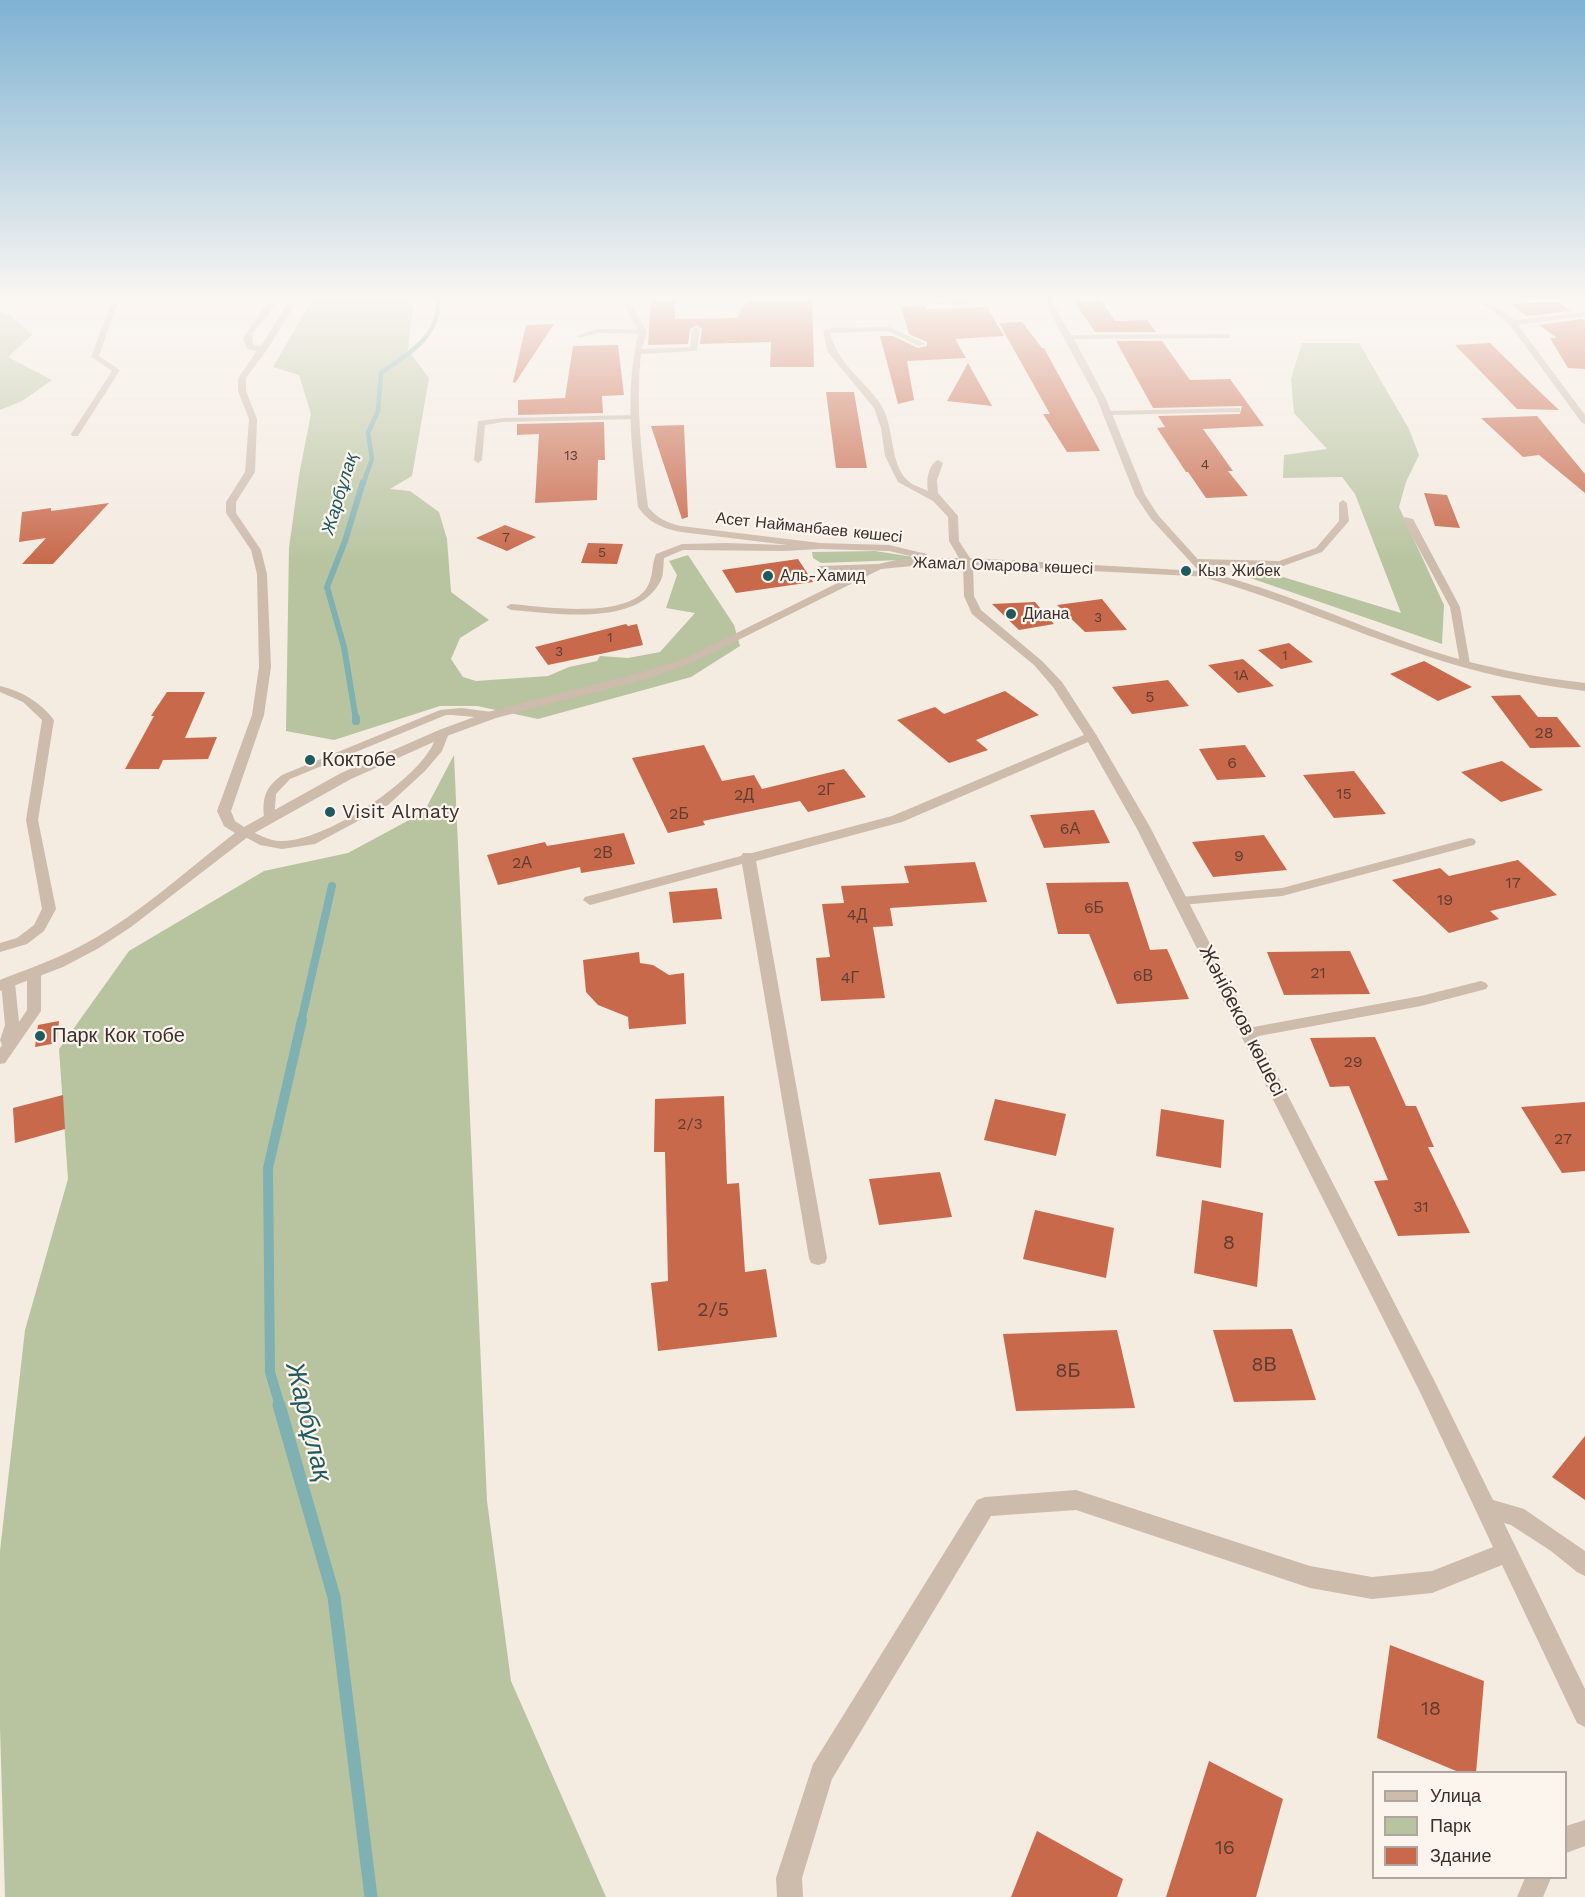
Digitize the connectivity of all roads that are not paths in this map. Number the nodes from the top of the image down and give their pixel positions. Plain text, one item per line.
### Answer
1 (105, 387) edge
2 (242, 387) edge
3 (635, 387) edge
4 (861, 387) edge
5 (1094, 387) edge
6 (1559, 387) edge
7 (1237, 410) dead end
8 (1107, 413) junction
9 (635, 417) junction
10 (1585, 422) edge
11 (75, 434) dead end
12 (478, 460) dead end
13 (938, 463) dead end
14 (933, 498) junction
15 (1343, 503) dead end
16 (1408, 519) dead end
17 (820, 546) junction
18 (943, 560) junction
19 (1198, 562) junction
20 (968, 563) junction
21 (878, 567) junction
22 (819, 568) dead end
23 (1207, 575) junction
24 (511, 607) dead end
25 (1465, 664) junction
26 (1585, 687) edge
27 (0, 690) edge
28 (492, 715) junction
29 (443, 733) junction
30 (1091, 736) junction
31 (270, 817) junction
32 (244, 833) junction
33 (1470, 842) dead end
34 (748, 856) junction
35 (590, 900) dead end
36 (1181, 901) junction
37 (0, 948) edge
38 (34, 973) junction
39 (4, 985) edge
40 (1481, 986) dead end
41 (1248, 1033) junction
42 (0, 1058) edge
43 (818, 1258) dead end
44 (1485, 1508) junction
45 (1507, 1552) junction
46 (1585, 1565) edge
47 (1585, 1715) edge
48 (1585, 1833) edge
49 (1567, 1841) edge
50 (1538, 1879) edge
51 (789, 1897) edge
52 (1530, 1897) edge

1 - 11 lane
2 - 32 street
3 - 9 street, Асет Найманбаев көшесі
4 - 14 street
5 - 8 street
6 - 10 street
7 - 8 lane
8 - 19 street
9 - 12 lane
9 - 17 street, Асет Найманбаев көшесі
13 - 14 street
14 - 20 street
15 - 19 lane
16 - 25 lane
17 - 18 street, Асет Найманбаев көшесі
17 - 24 lane
18 - 20 street, Жамал Омарова көшесі
18 - 21 street, Жамал Омарова көшесі
19 - 23 street
20 - 23 street, Жамал Омарова көшесі
20 - 30 street, Жәнібеков көшесі
21 - 22 lane
21 - 28 street, Жамал Омарова көшесі
23 - 25 street, Жамал Омарова көшесі
25 - 26 street, Жамал Омарова көшесі
27 - 37 lane
28 - 29 street, Жамал Омарова көшесі
28 - 31 lane
29 - 31 street, Жамал Омарова көшесі
29 - 32 lane
30 - 34 street
30 - 36 street, Жәнібеков көшесі
31 - 32 street, Жамал Омарова көшесі
32 - 38 street, Жамал Омарова көшесі
33 - 36 lane
34 - 35 street
34 - 43 street
36 - 41 street, Жәнібеков көшесі
38 - 39 street, Жамал Омарова көшесі
38 - 42 lane
39 - 42 lane
40 - 41 lane
41 - 44 street, Жәнібеков көшесі
44 - 45 street, Жәнібеков көшесі
44 - 46 street
45 - 47 street, Жәнібеков көшесі
45 - 51 street
48 - 49 street
50 - 52 street

